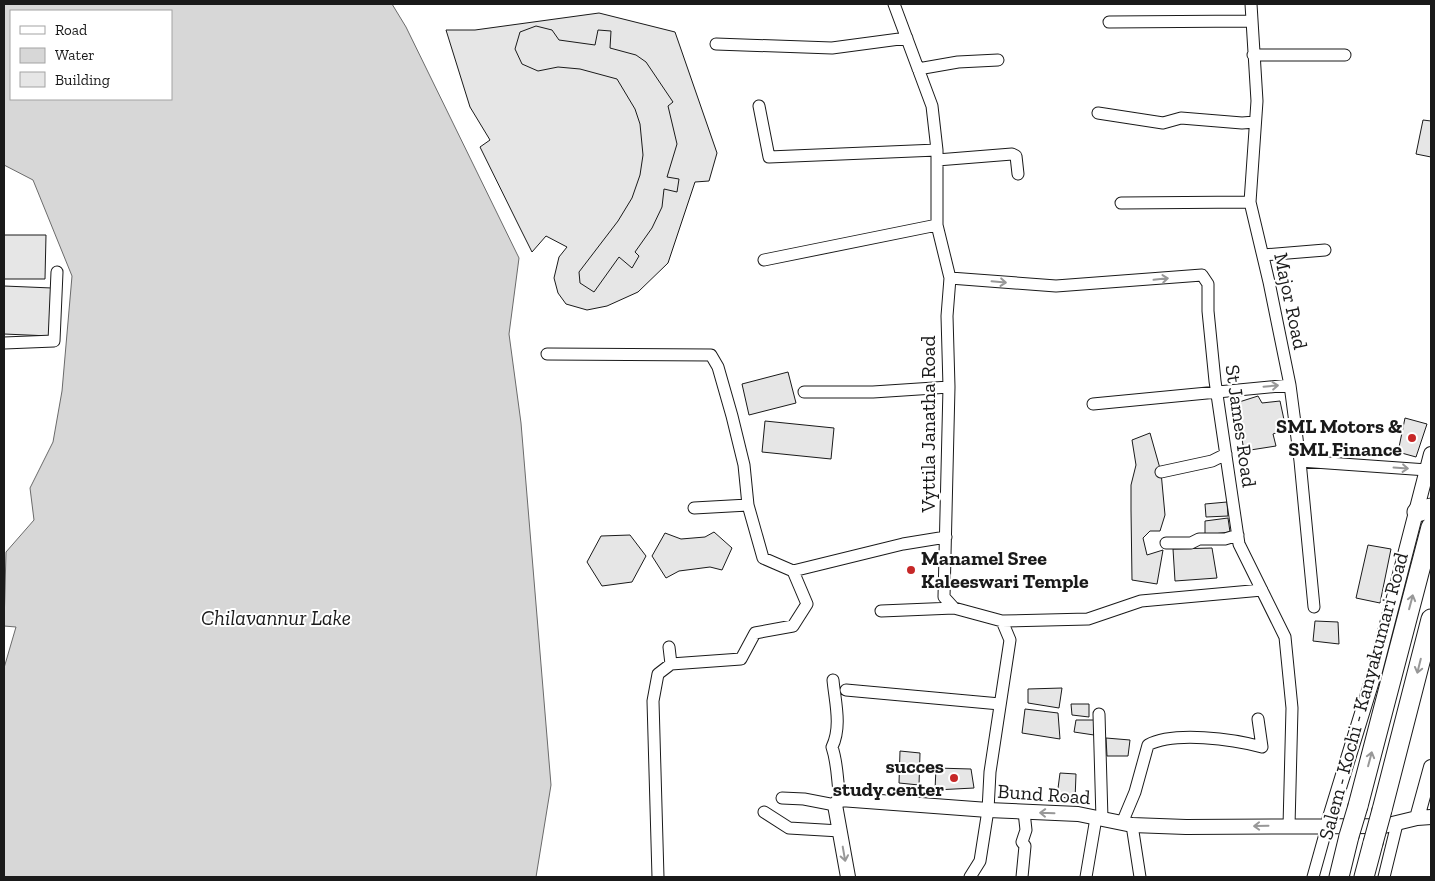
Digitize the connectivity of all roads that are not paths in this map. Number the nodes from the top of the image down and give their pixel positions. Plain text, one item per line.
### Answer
1 (894, 4) edge
2 (1251, 4) edge
3 (1251, 21) junction
4 (1109, 22) dead end
5 (907, 38) junction
6 (716, 44) dead end
7 (1253, 55) junction
8 (1345, 55) dead end
9 (998, 60) dead end
10 (918, 69) junction
11 (759, 106) dead end
12 (1098, 113) dead end
13 (1255, 122) junction
14 (937, 155) junction
15 (1018, 174) dead end
16 (1250, 202) junction
17 (1121, 203) dead end
18 (937, 225) junction
19 (1325, 250) dead end
20 (1263, 255) junction
21 (764, 260) dead end
22 (57, 272) dead end
23 (950, 278) junction
24 (4, 343) edge
25 (547, 354) dead end
26 (1290, 385) junction
27 (949, 387) junction
28 (1217, 390) junction
29 (804, 392) dead end
30 (1093, 404) dead end
31 (1226, 454) junction
32 (1431, 454) edge
33 (1300, 461) junction
34 (1427, 470) junction
35 (1161, 472) dead end
36 (748, 505) junction
37 (694, 508) dead end
38 (1424, 510) edge
39 (1431, 527) edge
40 (1238, 535) junction
41 (946, 537) junction
42 (1166, 543) dead end
43 (793, 572) junction
44 (1262, 590) junction
45 (1314, 607) dead end
46 (954, 608) junction
47 (881, 611) dead end
48 (1431, 619) edge
49 (1002, 621) junction
50 (669, 647) dead end
51 (671, 664) junction
52 (833, 680) dead end
53 (846, 690) dead end
54 (1000, 704) junction
55 (1099, 714) dead end
56 (1258, 719) dead end
57 (1431, 767) edge
58 (782, 798) dead end
59 (837, 802) junction
60 (988, 810) junction
61 (764, 812) dead end
62 (1024, 812) junction
63 (1431, 817) edge
64 (1099, 818) junction
65 (1417, 818) junction
66 (1127, 824) junction
67 (1397, 824) junction
68 (1289, 826) junction
69 (1327, 827) junction
70 (840, 831) junction
71 (658, 877) edge
72 (848, 877) edge
73 (970, 877) edge
74 (1022, 877) edge
75 (1086, 877) edge
76 (1140, 877) edge
77 (1313, 877) edge
78 (1339, 877) edge
79 (1364, 877) edge
80 (1384, 877) edge

1 - 5 street, Vyttila Janatha Road
2 - 3 street, Major Road
3 - 4 street
3 - 7 street, Major Road
5 - 6 street
5 - 10 street, Vyttila Janatha Road
7 - 8 street
7 - 13 street, Major Road
9 - 10 street
10 - 14 street, Vyttila Janatha Road
11 - 14 street
12 - 13 street
13 - 16 street, Major Road
14 - 15 street
14 - 18 street, Vyttila Janatha Road
16 - 17 street
16 - 20 street, Major Road
18 - 21 street
18 - 23 street, Vyttila Janatha Road
19 - 20 street
20 - 26 street, Major Road
22 - 24 street
23 - 27 street, Vyttila Janatha Road
23 -> 28 street, St James Road
25 - 36 street
28 -> 26 street
26 - 33 street, Major Road
27 - 29 street
27 - 41 street, Vyttila Janatha Road
28 - 30 street
28 - 31 street, St James Road
31 - 35 street
31 - 40 street, St James Road
32 - 34 street
33 -> 34 street
33 - 45 street, Major Road
34 - 38 street
36 - 37 street
36 - 43 street
38 - 69 street
78 -> 39 highway, Salem - Kochi - Kanyakumari Road, bridge
40 - 42 street
40 - 44 street, St James Road
41 - 43 street
41 - 46 street, Vyttila Janatha Road
43 - 51 street
44 - 49 street
44 - 68 street, St James Road
46 - 47 street
46 - 49 street
48 -> 79 highway, bridge
49 - 54 street
50 - 51 street
51 - 71 street
52 - 59 street
53 - 54 street
54 - 60 street
55 - 64 street
56 - 66 street
57 - 65 street
58 - 59 street
59 - 60 street, Bund Road
59 - 70 street
60 - 62 street, Bund Road
60 - 73 street
61 - 70 street
64 -> 62 street, Bund Road
62 - 74 street
63 - 65 street, Bund Road
64 - 66 street, Bund Road
64 - 75 street
65 - 67 street, Bund Road
68 -> 66 street, Bund Road
66 - 76 street
67 - 69 street, Bund Road
67 - 80 street
68 - 69 street, Bund Road
69 - 77 street
70 -> 72 street

